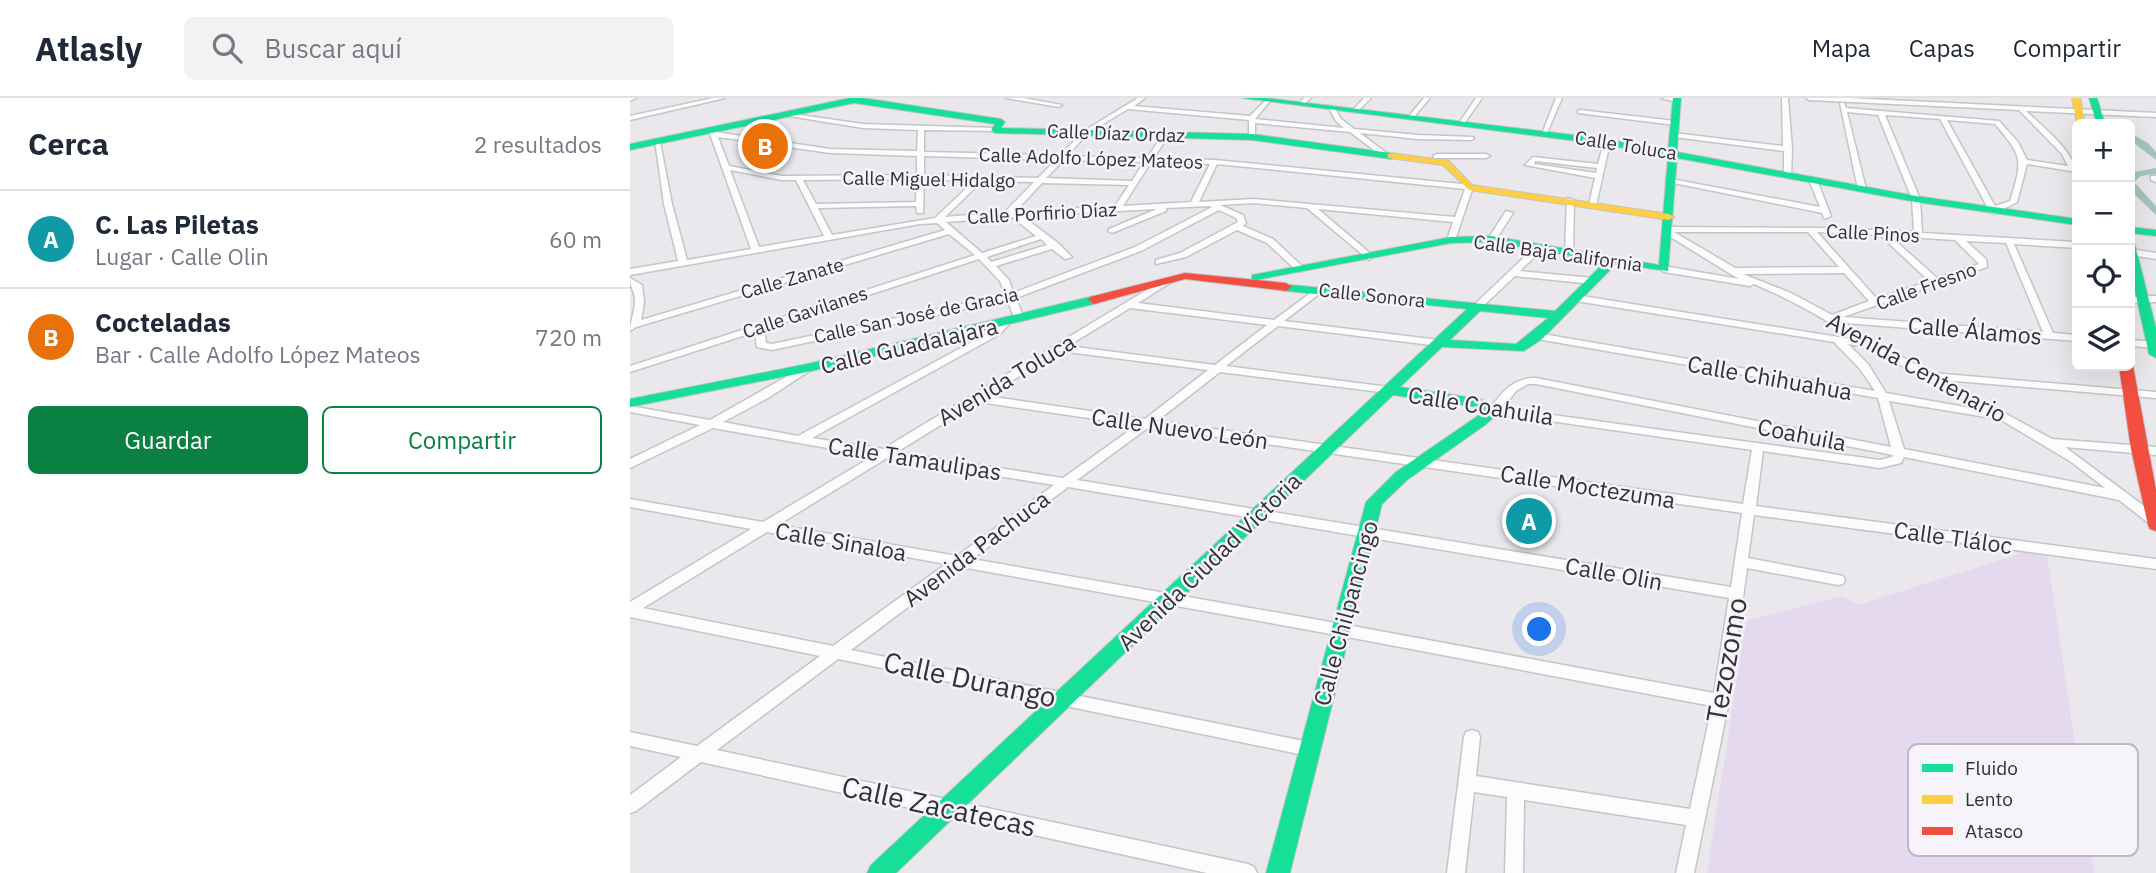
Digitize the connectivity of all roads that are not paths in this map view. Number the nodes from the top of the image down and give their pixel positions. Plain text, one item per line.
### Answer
1 (722, 98) edge
2 (1009, 98) edge
3 (1142, 98) edge
4 (1246, 98) edge
5 (1368, 98) edge
6 (1427, 98) edge
7 (1479, 98) edge
8 (1559, 98) edge
9 (1785, 98) edge
10 (1809, 98) edge
11 (1990, 98) edge
12 (858, 99) edge
13 (1258, 99) edge
14 (1673, 99) edge
15 (1838, 99) edge
16 (1304, 101) edge
17 (1059, 104) dead end
18 (1127, 107) junction
19 (1332, 108) junction
20 (2000, 108) junction
21 (2021, 109) junction
22 (1845, 110) junction
23 (1355, 111) junction
24 (2079, 111) edge
25 (2098, 112) edge
26 (1580, 113) dead end
27 (1881, 113) junction
28 (786, 114) junction
29 (2155, 116) edge
30 (1411, 117) junction
31 (1942, 117) junction
32 (630, 118) edge
33 (1462, 123) junction
34 (1252, 125) junction
35 (920, 128) junction
36 (1675, 129) junction
37 (995, 130) junction
38 (1351, 130) junction
39 (712, 132) junction
40 (1086, 132) junction
41 (1544, 133) junction
42 (1166, 134) junction
43 (1418, 137) junction
44 (1471, 138) dead end
45 (657, 142) junction
46 (1607, 142) junction
47 (630, 147) edge
48 (1788, 149) junction
49 (1672, 152) junction
50 (922, 153) junction
51 (1382, 154) junction
52 (1486, 156) dead end
53 (1060, 157) junction
54 (1441, 159) junction
55 (1149, 160) junction
56 (1215, 162) junction
57 (2025, 162) junction
58 (2072, 164) edge
59 (1600, 166) junction
60 (725, 167) junction
61 (2072, 169) edge
62 (1788, 175) junction
63 (1598, 176) junction
64 (921, 177) junction
65 (981, 178) junction
66 (799, 179) junction
67 (1038, 180) junction
68 (1669, 180) junction
69 (1814, 180) junction
70 (1134, 183) junction
71 (1469, 187) junction
72 (1862, 189) junction
73 (1916, 199) junction
74 (1570, 200) junction
75 (920, 204) junction
76 (1592, 204) junction
77 (1193, 205) junction
78 (1308, 205) junction
79 (813, 206) junction
80 (1171, 206) junction
81 (1214, 206) junction
82 (1116, 209) junction
83 (1826, 211) junction
84 (1997, 212) junction
85 (1509, 213) dead end
86 (1010, 215) junction
87 (939, 220) junction
88 (1458, 220) junction
89 (2072, 221) edge
90 (920, 222) junction
91 (1668, 226) junction
92 (1237, 227) junction
93 (2072, 228) edge
94 (1810, 230) junction
95 (1834, 230) junction
96 (950, 231) junction
97 (1112, 231) dead end
98 (2135, 231) edge
99 (1882, 233) junction
100 (2156, 233) edge
101 (1918, 235) junction
102 (1043, 236) junction
103 (829, 237) junction
104 (1958, 238) junction
105 (1492, 239) junction
106 (1451, 240) junction
107 (2009, 241) junction
108 (1055, 245) junction
109 (2072, 245) edge
110 (1539, 248) junction
111 (756, 250) junction
112 (2135, 251) edge
113 (1569, 253) junction
114 (981, 256) junction
115 (2156, 256) edge
116 (1068, 257) dead end
117 (1369, 257) junction
118 (1614, 260) junction
119 (683, 262) junction
120 (1159, 262) dead end
121 (990, 265) junction
122 (2135, 266) edge
123 (1664, 269) junction
124 (1300, 270) junction
125 (1844, 270) junction
126 (1732, 271) junction
127 (630, 272) edge
128 (1513, 273) junction
129 (1185, 276) joint
130 (1237, 280) junction
131 (1168, 281) junction
132 (1593, 281) junction
133 (1937, 283) junction
134 (632, 284) edge
135 (1755, 284) junction
136 (1320, 289) junction
137 (1010, 297) junction
138 (1576, 298) junction
139 (2143, 299) edge
140 (1876, 303) junction
141 (1129, 305) junction
142 (1478, 306) junction
143 (1558, 315) junction
144 (1831, 318) junction
145 (1012, 321) junction
146 (1273, 324) junction
147 (631, 326) edge
148 (759, 326) junction
149 (983, 328) junction
150 (1537, 336) junction
151 (2049, 336) junction
152 (2072, 338) edge
153 (1838, 339) junction
154 (1438, 343) junction
155 (2135, 344) edge
156 (1872, 345) junction
157 (765, 347) joint
158 (1058, 348) junction
159 (2155, 348) edge
160 (807, 368) junction
161 (1217, 368) junction
162 (630, 369) edge
163 (2127, 371) edge
164 (1926, 375) junction
165 (1389, 390) junction
166 (2130, 393) junction
167 (2156, 395) edge
168 (1885, 396) junction
169 (976, 398) junction
170 (630, 403) edge
171 (630, 409) edge
172 (1495, 410) junction
173 (2004, 416) junction
174 (1145, 424) junction
175 (709, 425) junction
176 (796, 439) junction
177 (2049, 442) junction
178 (1758, 446) junction
179 (1327, 448) junction
180 (2139, 449) junction
181 (2156, 451) edge
182 (886, 453) junction
183 (1899, 454) junction
184 (1426, 461) junction
185 (630, 464) edge
186 (1066, 482) junction
187 (2122, 496) junction
188 (630, 503) edge
189 (1751, 510) junction
190 (1258, 514) junction
191 (2156, 523) edge
192 (764, 527) junction
193 (1366, 531) junction
194 (958, 562) junction
195 (1742, 562) junction
196 (2156, 564) edge
197 (1838, 580) dead end
198 (1738, 594) junction
199 (1168, 600) junction
200 (630, 610) edge
201 (1342, 630) junction
202 (837, 652) junction
203 (1064, 699) junction
204 (1721, 701) junction
205 (1472, 737) dead end
206 (630, 739) edge
207 (1309, 749) junction
208 (699, 753) junction
209 (1468, 783) junction
210 (1516, 790) junction
211 (630, 805) edge
212 (947, 808) junction
213 (1697, 818) junction
214 (880, 873) edge
215 (1248, 873) edge
216 (1278, 873) edge
217 (1456, 873) edge
218 (1514, 873) edge
219 (1685, 873) edge

1 - 32 street
2 - 17 street
3 - 18 street
4 - 13 street, Calle Toluca
5 - 23 street
6 - 30 street
7 - 33 street
8 - 41 street
9 - 48 street
10 - 15 street
11 - 20 street
12 - 28 street
12 - 37 street
13 - 16 street, Calle Toluca
13 - 34 street
14 - 36 street
15 - 20 street
15 - 22 street
16 - 19 street, Calle Toluca
18 - 34 street
18 - 40 street
19 - 23 street, Calle Toluca
19 - 38 street
20 - 21 street
21 - 24 street
21 - 58 street
22 - 27 street
22 - 72 street
23 - 30 street, Calle Toluca
24 - 25 street
25 - 29 street
26 - 36 street
27 - 31 street
27 - 73 street
28 - 35 street, Calle Díaz Ordaz
28 - 39 street
30 - 33 street, Calle Toluca
31 - 57 street
31 - 84 street
33 - 41 street, Calle Toluca
34 - 38 street
34 - 42 street, Calle Díaz Ordaz
34 - 51 street, Calle Díaz Ordaz
35 - 37 street, Calle Díaz Ordaz
35 - 50 street
36 - 48 street
36 - 49 street
37 - 40 street, Calle Díaz Ordaz
38 - 43 street
38 - 51 street
39 - 45 street
39 - 50 street, Calle Adolfo López Mateos
39 - 60 street
40 - 42 street, Calle Díaz Ordaz
40 - 53 street
41 - 46 street, Calle Toluca
42 - 55 street
43 - 44 street
43 - 54 street
45 - 47 street
45 - 119 street
46 - 49 street, Calle Toluca
46 - 59 street
48 - 62 street
49 - 62 street, Calle Toluca
49 - 68 street
50 - 53 street, Calle Adolfo López Mateos
50 - 64 street
51 - 54 street, Calle Díaz Ordaz
52 - 54 street
53 - 55 street, Calle Adolfo López Mateos
53 - 67 street
54 - 71 street
55 - 56 street, Calle Adolfo López Mateos
55 - 70 street
56 - 71 street, Calle Adolfo López Mateos
56 - 77 street
57 - 61 street
57 - 84 street
59 - 63 street
59 - 63 street
60 - 66 street, Calle Miguel Hidalgo
60 - 111 street
62 - 69 street, Calle Toluca
63 - 76 street
64 - 65 street, Calle Miguel Hidalgo
64 - 66 street, Calle Miguel Hidalgo
64 - 75 street
65 - 67 street, Calle Miguel Hidalgo
65 - 87 street
66 - 79 street
67 - 70 street, Calle Miguel Hidalgo
67 - 86 street
68 - 83 street
68 - 91 street
69 - 72 street, Calle Toluca
69 - 83 street
70 - 82 street
71 - 74 street, Calle Adolfo López Mateos
71 - 88 street
72 - 73 street, Calle Toluca
73 - 84 street, Calle Toluca
73 - 101 street
74 - 76 street, Calle Adolfo López Mateos
74 - 113 street
75 - 79 street
75 - 90 street
76 - 91 street, Calle Adolfo López Mateos
77 - 80 street, Calle Porfirio Díaz
77 - 81 street, Calle Porfirio Díaz
78 - 81 street, Calle Porfirio Díaz
78 - 88 street, Calle Porfirio Díaz
78 - 117 street
79 - 103 street
80 - 82 street, Calle Porfirio Díaz
80 - 97 street
81 - 92 street
81 - 137 street, Calle San José de Gracia
82 - 86 street, Calle Porfirio Díaz
83 - 95 street
84 - 89 street, Calle Toluca
84 - 93 street, Calle Toluca
85 - 105 street
86 - 87 street, Calle Porfirio Díaz
86 - 102 street
87 - 90 street, Calle Porfirio Díaz
87 - 96 street
88 - 106 street
90 - 103 street, Calle Porfirio Díaz
91 - 94 street, Calle Pinos
91 - 123 street
91 - 126 street, Avenida Centenario
92 - 120 street
92 - 124 street
94 - 95 street, Calle Pinos
94 - 125 street
95 - 99 street, Calle Pinos
96 - 114 street
96 - 147 street, Calle Zanate
98 - 100 street
99 - 101 street, Calle Pinos
99 - 133 street
101 - 104 street, Calle Pinos
102 - 108 street
102 - 114 street, Calle Gavilanes
103 - 111 street, Calle Porfirio Díaz
104 - 107 street, Calle Pinos
104 - 133 street, Calle Fresno
105 - 106 street, Calle Baja California
105 - 110 street, Calle Baja California
106 - 117 street, Calle Baja California
107 - 109 street, Calle Pinos
107 - 151 street
108 - 116 street
108 - 121 street
110 - 113 street, Calle Baja California
110 - 128 street, Avenida Ciudad Victoria
111 - 119 street, Calle Porfirio Díaz
112 - 115 street
113 - 118 street, Calle Baja California
114 - 121 street
114 - 148 street, Calle Gavilanes
117 - 124 street, Calle Baja California
118 - 123 street, Calle Baja California
118 - 132 street
119 - 127 street, Calle Porfirio Díaz
121 - 137 street
122 - 139 street
123 - 135 street, Calle Baja California
124 - 130 street, Calle Baja California
125 - 126 street
125 - 140 street
126 - 135 street, Avenida Centenario
128 - 132 street, Calle Baja California
128 - 142 street, Avenida Ciudad Victoria
129 - 130 street, Calle Sonora
129 - 131 street, Calle Guadalajara
130 - 136 street, Calle Sonora
131 - 141 street, Avenida Toluca
131 - 145 street, Calle Guadalajara
132 - 138 street
133 - 140 street, Calle Fresno
134 - 147 street
135 - 144 street, Avenida Centenario
136 - 142 street, Calle Sonora
136 - 146 street, Avenida Pachuca
137 - 145 street
137 - 157 street, Calle San José de Gracia
138 - 143 street
138 - 153 street
139 - 159 street
140 - 144 street, Calle Fresno
141 - 146 street
141 - 158 street, Avenida Toluca
142 - 143 street, Calle Sonora
142 - 154 street, Avenida Ciudad Victoria
143 - 150 street
144 - 151 street, Calle Álamos
144 - 156 street, Avenida Centenario
145 - 149 street, Calle Guadalajara
145 - 176 street
146 - 154 street
146 - 161 street, Avenida Pachuca
148 - 157 street
148 - 162 street, Calle Gavilanes
149 - 160 street, Calle Guadalajara
149 - 176 street
150 - 154 street
150 - 168 street, Calle Chihuahua
151 - 152 street, Calle Álamos
153 - 156 street
153 - 168 street
154 - 165 street, Avenida Ciudad Victoria
155 - 159 street
156 - 164 street, Avenida Centenario
158 - 161 street, Calle Coahuila
158 - 169 street, Avenida Toluca
160 - 170 street, Calle Guadalajara
160 - 175 street
161 - 165 street, Calle Coahuila
161 - 174 street, Avenida Pachuca
163 - 166 street
164 - 166 street
164 - 173 street, Avenida Centenario
165 - 172 street, Calle Coahuila
165 - 179 street, Avenida Ciudad Victoria
166 - 167 street
166 - 180 street
168 - 173 street, Calle Chihuahua
168 - 183 street
169 - 174 street, Calle Nuevo León
169 - 182 street, Avenida Toluca
171 - 175 street, Calle Tamaulipas
172 - 178 street, Calle Coahuila
172 - 183 street, Coahuila
172 - 184 street, Calle Chilpancingo
173 - 177 street, Avenida Centenario
174 - 179 street, Calle Nuevo León
174 - 186 street, Avenida Pachuca
175 - 176 street, Calle Tamaulipas
175 - 185 street
176 - 182 street, Calle Tamaulipas
177 - 180 street
177 - 187 street, Avenida Centenario
178 - 183 street, Calle Coahuila
178 - 189 street, Tezozomo
179 - 184 street, Calle Nuevo León
179 - 190 street, Avenida Ciudad Victoria
180 - 181 street
180 - 191 street
182 - 186 street, Calle Tamaulipas
182 - 192 street, Avenida Toluca
183 - 187 street, Coahuila
184 - 189 street, Calle Moctezuma
184 - 193 street, Calle Chilpancingo
186 - 190 street, Calle Tamaulipas
186 - 194 street, Avenida Pachuca
187 - 191 street, Avenida Centenario
188 - 192 street, Calle Sinaloa
189 - 195 street, Tezozomo
189 - 196 street, Calle Tláloc
190 - 193 street, Calle Tamaulipas
190 - 199 street, Avenida Ciudad Victoria
192 - 194 street, Calle Sinaloa
192 - 200 street, Avenida Toluca
193 - 198 street, Calle Olin
193 - 201 street, Calle Chilpancingo
194 - 199 street, Calle Sinaloa
194 - 202 street, Avenida Pachuca
195 - 197 street
195 - 198 street, Tezozomo
198 - 204 street, Tezozomo
199 - 201 street, Calle Sinaloa
199 - 203 street, Avenida Ciudad Victoria
200 - 202 street, Calle Durango
201 - 204 street, Calle Sinaloa
201 - 207 street, Calle Chilpancingo
202 - 203 street, Calle Durango
202 - 208 street, Avenida Pachuca
203 - 207 street, Calle Durango
203 - 212 street, Avenida Ciudad Victoria
204 - 213 street, Tezozomo
205 - 209 street
206 - 208 street, Calle Zacatecas
207 - 216 street, Calle Chilpancingo
208 - 211 street, Avenida Pachuca
208 - 212 street, Calle Zacatecas
209 - 210 street
209 - 217 street
210 - 213 street
210 - 218 street
212 - 214 street, Avenida Ciudad Victoria
212 - 215 street, Calle Zacatecas
213 - 219 street, Tezozomo

